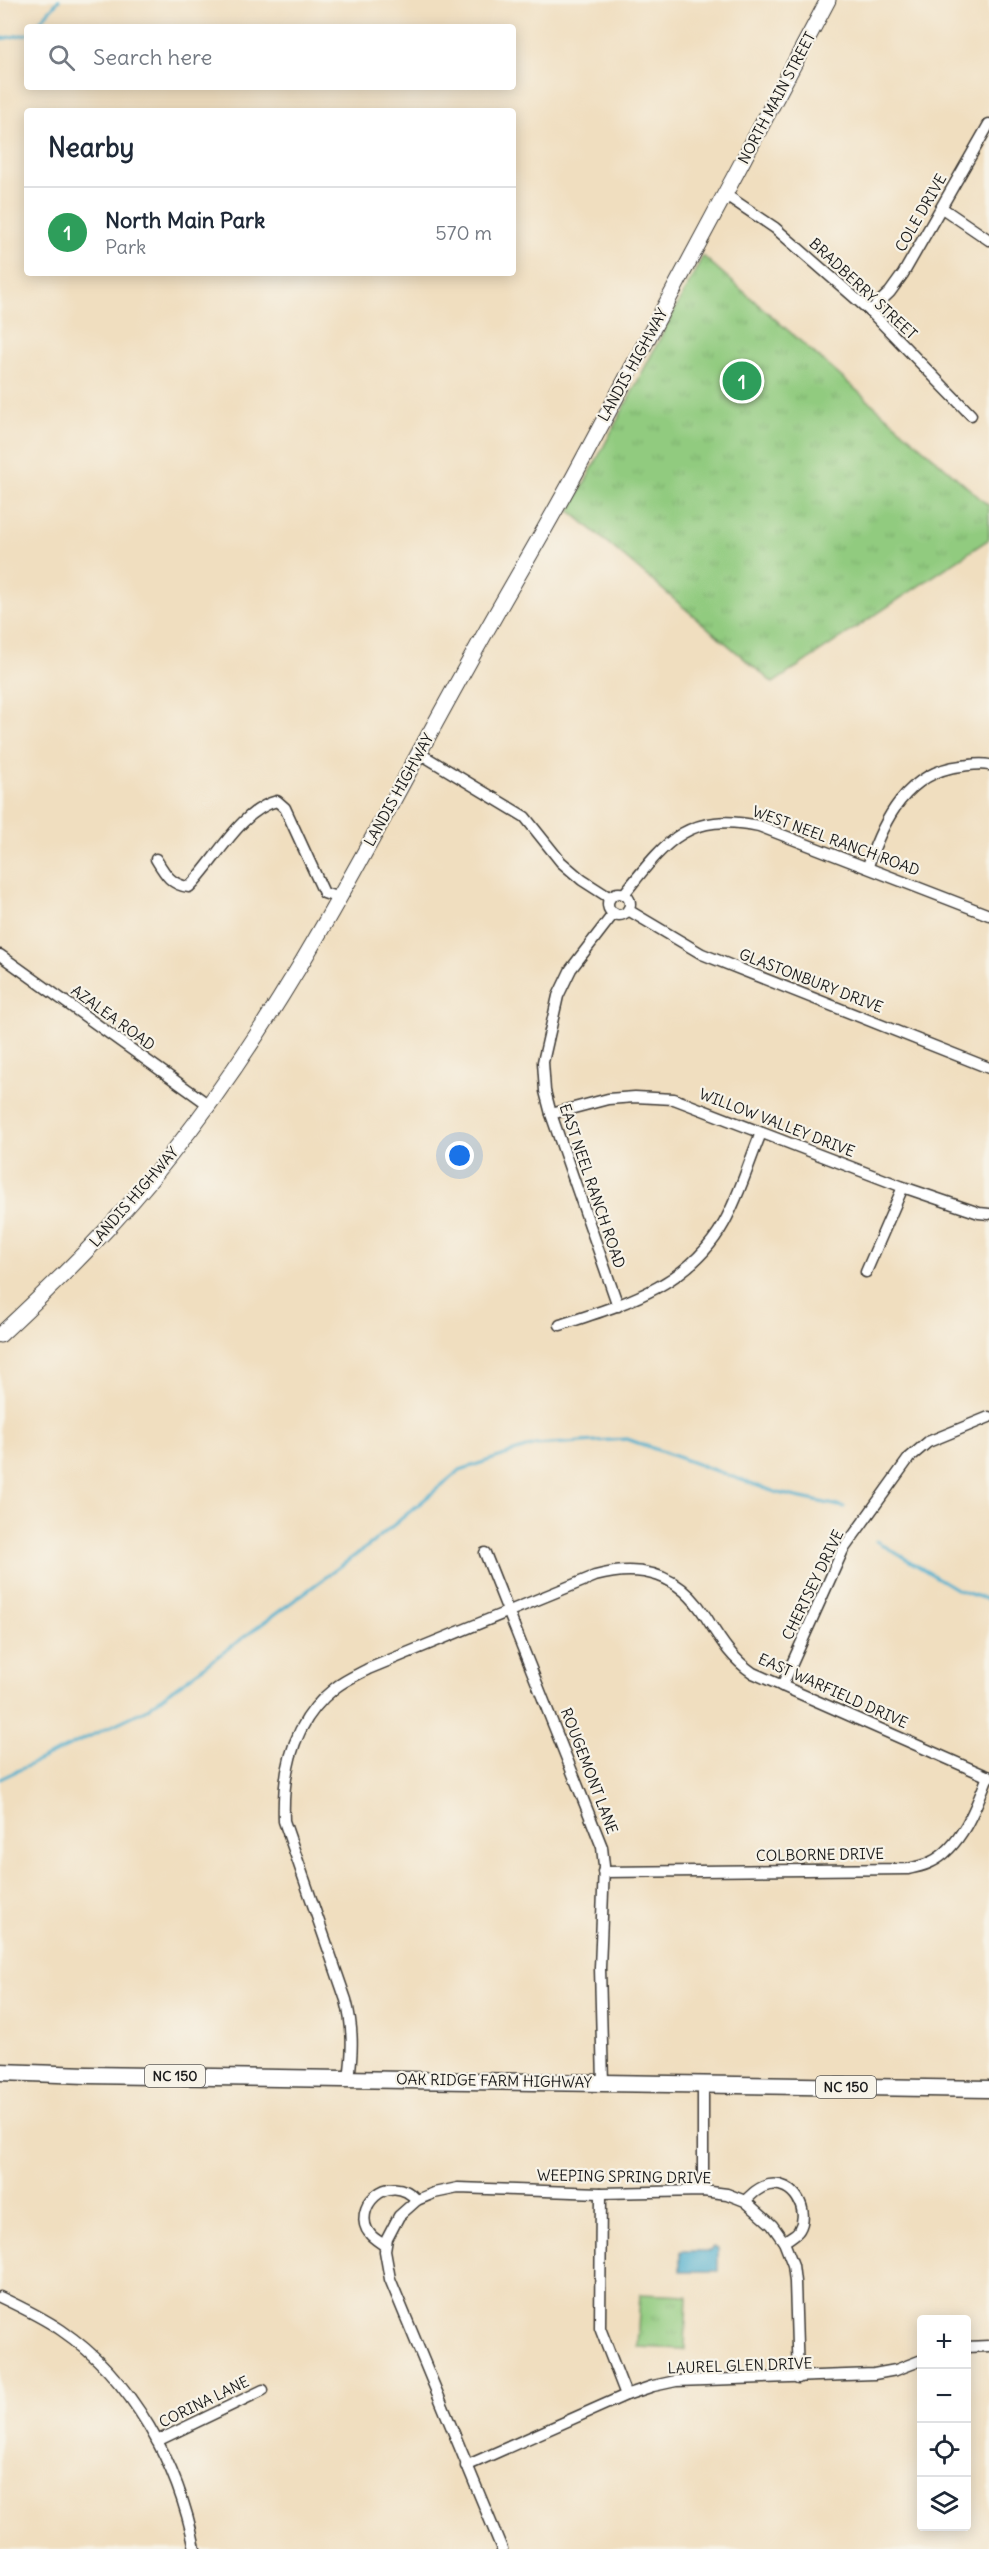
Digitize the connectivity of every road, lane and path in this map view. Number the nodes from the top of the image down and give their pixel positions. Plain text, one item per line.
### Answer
1 (828, 0) edge
2 (989, 124) edge
3 (726, 195) junction
4 (942, 208) junction
5 (989, 240) edge
6 (870, 311) junction
7 (971, 415) dead end
8 (419, 753) junction
9 (989, 765) edge
10 (156, 859) dead end
11 (868, 866) junction
12 (624, 894) junction
13 (339, 898) junction
14 (610, 898) junction
15 (628, 910) junction
16 (614, 914) junction
17 (989, 915) edge
18 (0, 955) edge
19 (989, 1068) edge
20 (209, 1105) junction
21 (551, 1114) junction
22 (761, 1133) junction
23 (903, 1187) junction
24 (989, 1214) edge
25 (866, 1272) dead end
26 (618, 1306) junction
27 (560, 1325) dead end
28 (0, 1335) edge
29 (989, 1417) edge
30 (485, 1553) dead end
31 (510, 1612) junction
32 (782, 1686) junction
33 (988, 1777) edge
34 (603, 1872) junction
35 (0, 2072) edge
36 (349, 2078) junction
37 (603, 2083) junction
38 (703, 2084) junction
39 (989, 2089) edge
40 (703, 2191) junction
41 (601, 2193) junction
42 (417, 2200) junction
43 (745, 2201) junction
44 (784, 2242) junction
45 (386, 2246) junction
46 (0, 2297) edge
47 (989, 2346) edge
48 (971, 2347) edge
49 (917, 2362) edge
50 (798, 2378) junction
51 (263, 2390) dead end
52 (626, 2395) junction
53 (157, 2442) junction
54 (466, 2466) junction
55 (195, 2549) edge
56 (502, 2549) edge

1 - 3 main road, NORTH MAIN STREET
2 - 4 street, COLE DRIVE
3 - 6 street, BRADBERRY STREET
3 - 8 main road, LANDIS HIGHWAY
4 - 5 street
4 - 6 street, COLE DRIVE
6 - 7 street, BRADBERRY STREET
8 - 13 main road, LANDIS HIGHWAY
8 - 14 street
9 - 11 street
10 - 13 street
11 - 12 street, WEST NEEL RANCH ROAD
11 - 17 street, WEST NEEL RANCH ROAD
12 - 14 street
12 - 15 street
13 - 20 main road, LANDIS HIGHWAY
14 - 16 street
15 - 16 street
15 - 19 street, GLASTONBURY DRIVE
16 - 21 street, EAST NEEL RANCH ROAD
18 - 20 street, AZALEA ROAD
20 - 28 main road, LANDIS HIGHWAY
21 - 22 street, WILLOW VALLEY DRIVE
21 - 26 street, EAST NEEL RANCH ROAD
22 - 23 street, WILLOW VALLEY DRIVE
22 - 26 street
23 - 24 street, WILLOW VALLEY DRIVE
23 - 25 street
26 - 27 street
29 - 32 street, CHERTSEY DRIVE
30 - 31 street, ROUGEMONT LANE
31 - 32 street, EAST WARFIELD DRIVE
31 - 34 street, ROUGEMONT LANE
31 - 36 street, EAST WARFIELD DRIVE
32 - 33 street, EAST WARFIELD DRIVE
33 - 34 street, COLBORNE DRIVE
34 - 37 street, ROUGEMONT LANE
35 - 36 main road, OAK RIDGE FARM HIGHWAY / NC 150
36 - 37 main road, OAK RIDGE FARM HIGHWAY / NC 150
37 - 38 main road, OAK RIDGE FARM HIGHWAY / NC 150
38 - 39 main road, OAK RIDGE FARM HIGHWAY / NC 150
38 - 40 street
40 - 41 street, WEEPING SPRING DRIVE
40 - 43 street, WEEPING SPRING DRIVE
41 - 42 street, WEEPING SPRING DRIVE
41 - 52 street
42 - 45 street, WEEPING SPRING DRIVE
42 - 45 street
43 - 44 street, WEEPING SPRING DRIVE
43 - 44 street
44 - 50 street, WEEPING SPRING DRIVE
45 - 54 street, WEEPING SPRING DRIVE
46 - 53 street
47 - 48 street
49 - 50 street, LAUREL GLEN DRIVE
50 - 52 street, LAUREL GLEN DRIVE
51 - 53 street, CORINA LANE
52 - 54 street, LAUREL GLEN DRIVE
53 - 55 street
54 - 56 street, WEEPING SPRING DRIVE

